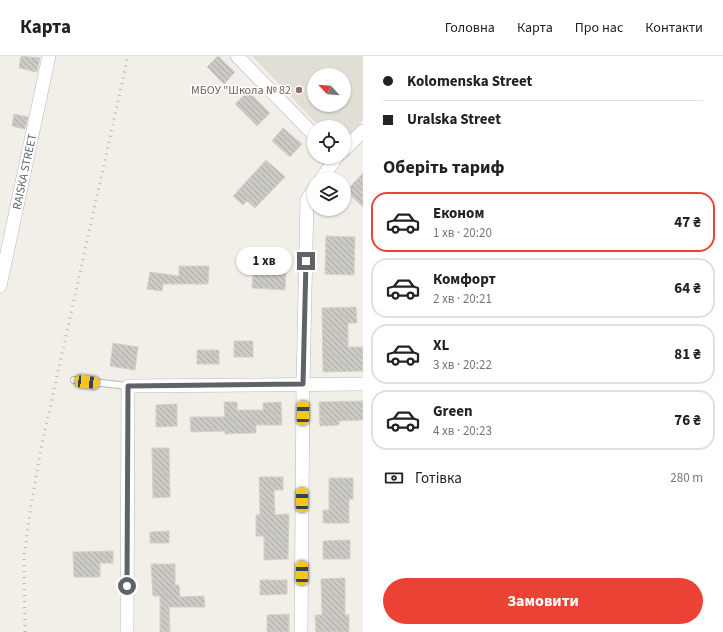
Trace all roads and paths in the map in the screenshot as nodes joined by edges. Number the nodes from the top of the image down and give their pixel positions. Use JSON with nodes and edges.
{"nodes":[{"id":1,"x":49,"y":56,"type":"edge"},
{"id":2,"x":237,"y":56,"type":"edge"},
{"id":3,"x":307,"y":128,"type":"edge"},
{"id":4,"x":363,"y":131,"type":"edge"},
{"id":5,"x":351,"y":143,"type":"edge"},
{"id":6,"x":307,"y":200,"type":"edge"},
{"id":7,"x":0,"y":286,"type":"edge"},
{"id":8,"x":74,"y":380,"type":"dead end"},
{"id":9,"x":303,"y":384,"type":"junction"},
{"id":10,"x":363,"y":384,"type":"edge"},
{"id":11,"x":128,"y":386,"type":"junction"},
{"id":12,"x":127,"y":632,"type":"edge"},
{"id":13,"x":301,"y":632,"type":"edge"}],
"edges":[{"from":1,"to":7,"type":"street","name":"RAISKA STREET"},
{"from":2,"to":3,"type":"street"},
{"from":4,"to":5,"type":"street"},
{"from":6,"to":9,"type":"street"},
{"from":8,"to":11,"type":"lane"},
{"from":9,"to":10,"type":"street"},
{"from":9,"to":11,"type":"street"},
{"from":9,"to":13,"type":"street"},
{"from":11,"to":12,"type":"street"}]}
